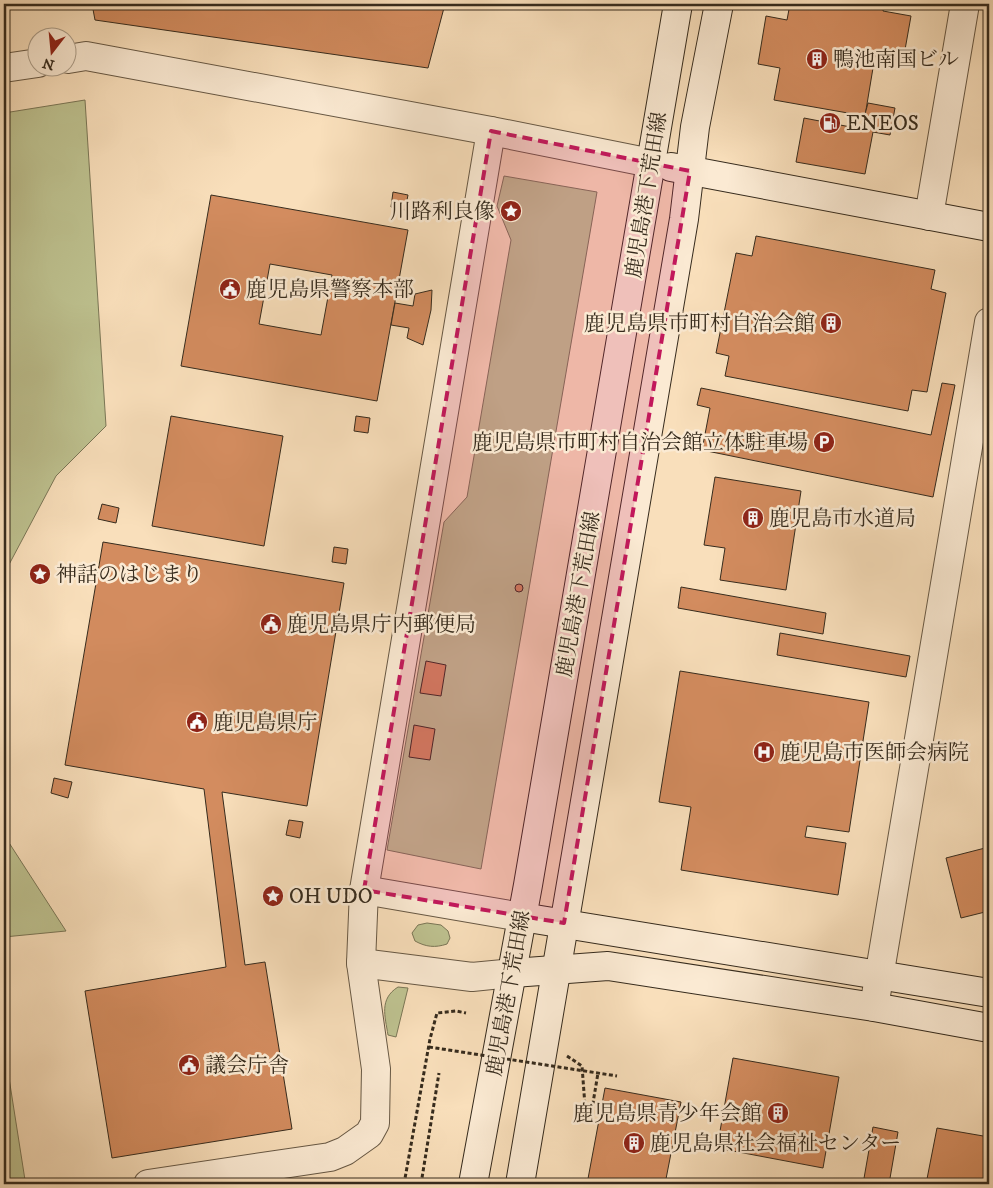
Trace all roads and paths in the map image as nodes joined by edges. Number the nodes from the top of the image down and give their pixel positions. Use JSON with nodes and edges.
{"nodes":[{"id":1,"x":678,"y":4,"type":"edge"},
{"id":2,"x":719,"y":4,"type":"edge"},
{"id":3,"x":965,"y":4,"type":"edge"},
{"id":4,"x":78,"y":57,"type":"edge"},
{"id":5,"x":28,"y":64,"type":"edge"},
{"id":6,"x":4,"y":68,"type":"edge"},
{"id":7,"x":491,"y":131,"type":"junction"},
{"id":8,"x":651,"y":163,"type":"junction"},
{"id":9,"x":690,"y":171,"type":"junction"},
{"id":10,"x":929,"y":216,"type":"junction"},
{"id":11,"x":989,"y":228,"type":"edge"},
{"id":12,"x":989,"y":322,"type":"edge"},
{"id":13,"x":364,"y":890,"type":"junction"},
{"id":14,"x":522,"y":917,"type":"junction"},
{"id":15,"x":564,"y":923,"type":"junction"},
{"id":16,"x":361,"y":963,"type":"junction"},
{"id":17,"x":556,"y":970,"type":"junction"},
{"id":18,"x":513,"y":973,"type":"junction"},
{"id":19,"x":880,"y":974,"type":"junction"},
{"id":20,"x":989,"y":993,"type":"edge"},
{"id":21,"x":874,"y":1007,"type":"junction"},
{"id":22,"x":466,"y":1013,"type":"dead end"},
{"id":23,"x":989,"y":1028,"type":"edge"},
{"id":24,"x":429,"y":1047,"type":"junction"},
{"id":25,"x":566,"y":1055,"type":"dead end"},
{"id":26,"x":439,"y":1073,"type":"dead end"},
{"id":27,"x":598,"y":1073,"type":"junction"},
{"id":28,"x":618,"y":1076,"type":"dead end"},
{"id":29,"x":148,"y":1184,"type":"edge"},
{"id":30,"x":404,"y":1184,"type":"edge"},
{"id":31,"x":421,"y":1184,"type":"edge"},
{"id":32,"x":473,"y":1184,"type":"edge"},
{"id":33,"x":520,"y":1184,"type":"edge"}],
"edges":[{"from":1,"to":8,"type":"street","name":"鹿児島港下荒田線"},
{"from":2,"to":9,"type":"street","name":"鹿児島港下荒田線"},
{"from":3,"to":10,"type":"street"},
{"from":4,"to":7,"type":"street"},
{"from":5,"to":6,"type":"street"},
{"from":7,"to":8,"type":"street"},
{"from":7,"to":13,"type":"street"},
{"from":8,"to":9,"type":"street"},
{"from":8,"to":14,"type":"street","name":"鹿児島港下荒田線"},
{"from":9,"to":10,"type":"street"},
{"from":9,"to":15,"type":"street","name":"鹿児島港下荒田線"},
{"from":10,"to":11,"type":"street"},
{"from":12,"to":19,"type":"street"},
{"from":13,"to":14,"type":"street"},
{"from":13,"to":16,"type":"street"},
{"from":14,"to":15,"type":"street"},
{"from":14,"to":18,"type":"street","name":"鹿児島港下荒田線"},
{"from":15,"to":17,"type":"street","name":"鹿児島港下荒田線"},
{"from":15,"to":19,"type":"street"},
{"from":16,"to":18,"type":"street"},
{"from":16,"to":29,"type":"street"},
{"from":17,"to":18,"type":"street"},
{"from":17,"to":21,"type":"street"},
{"from":17,"to":33,"type":"street","name":"鹿児島港下荒田線"},
{"from":18,"to":32,"type":"street","name":"鹿児島港下荒田線"},
{"from":19,"to":20,"type":"street"},
{"from":19,"to":21,"type":"street"},
{"from":21,"to":23,"type":"street"},
{"from":22,"to":24,"type":"path"},
{"from":24,"to":27,"type":"path","bridge":true},
{"from":24,"to":30,"type":"path"},
{"from":25,"to":27,"type":"path"},
{"from":26,"to":31,"type":"path"},
{"from":27,"to":28,"type":"path","bridge":true}]}
